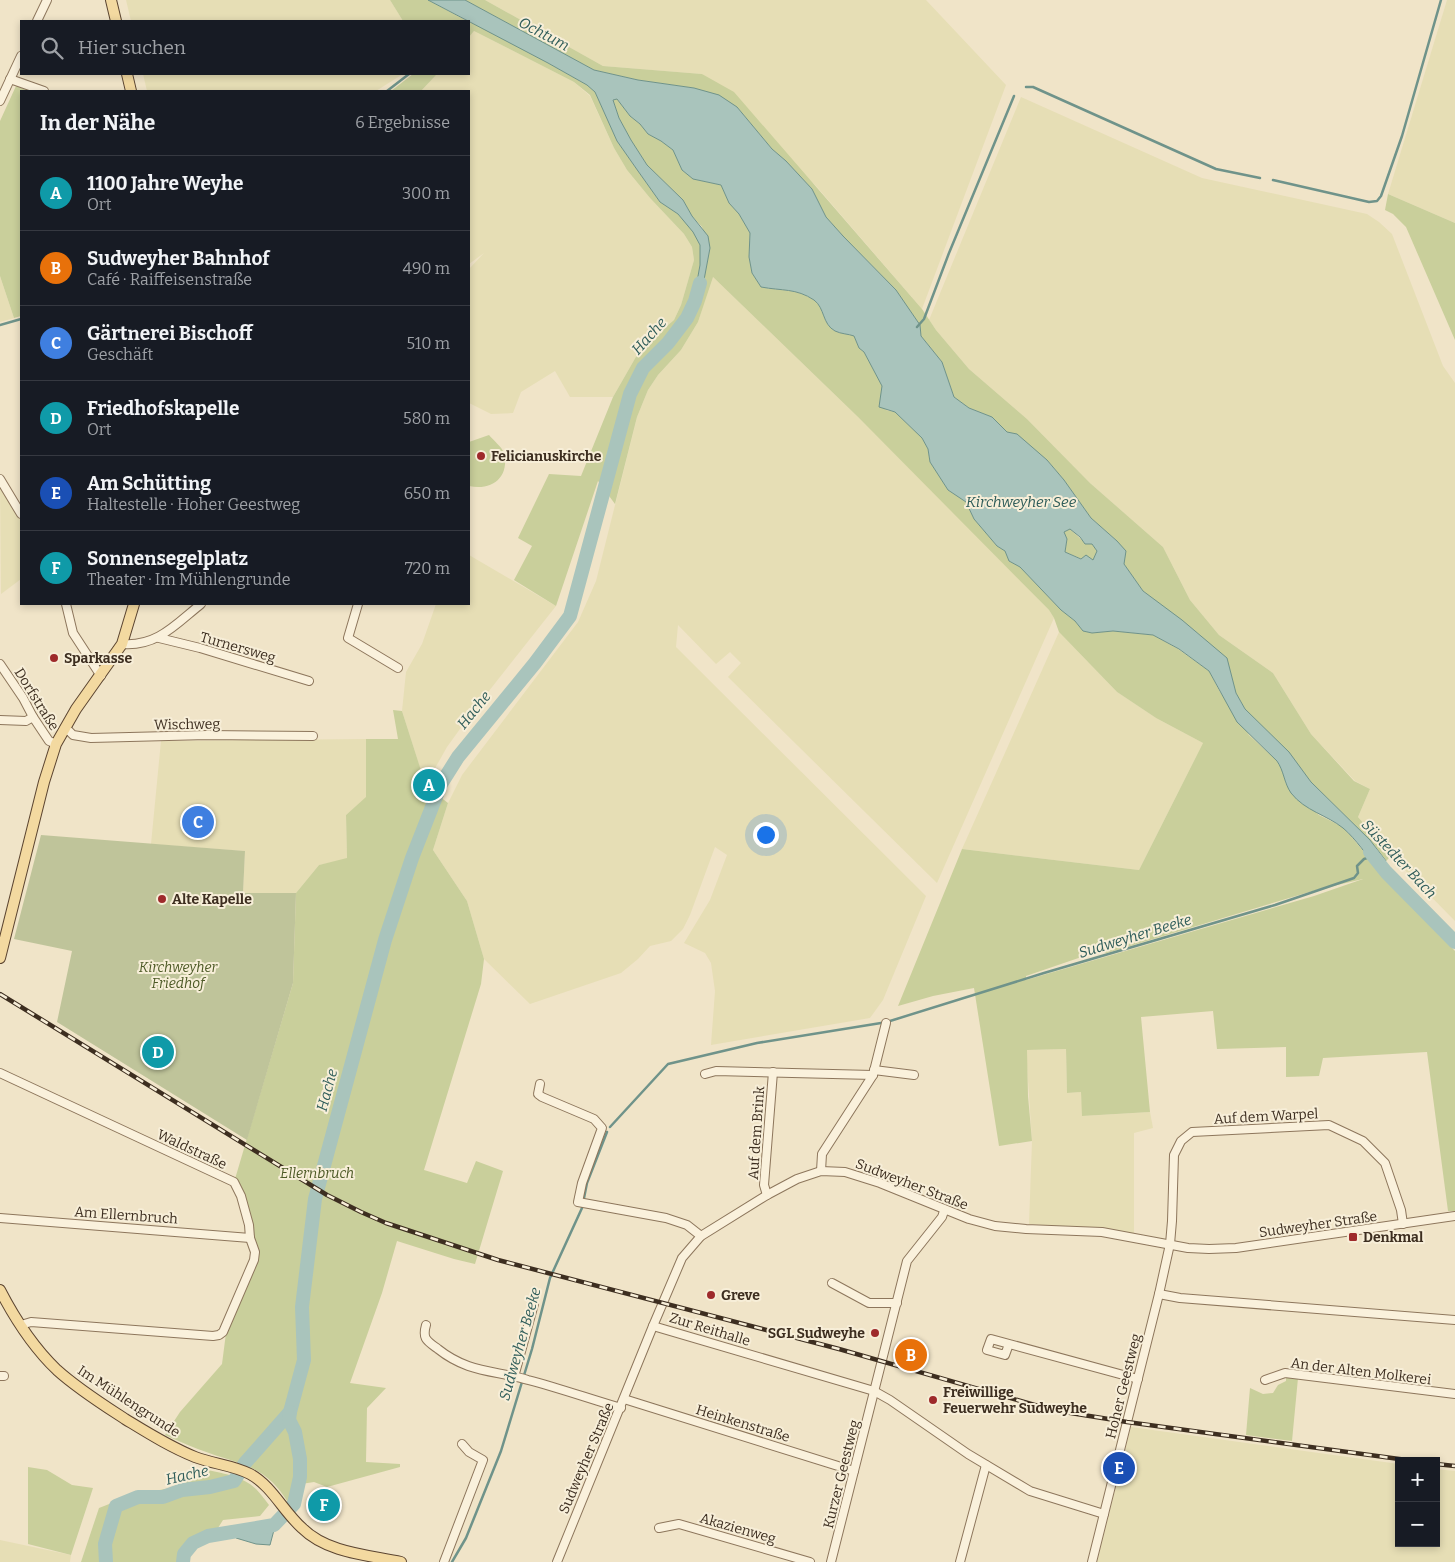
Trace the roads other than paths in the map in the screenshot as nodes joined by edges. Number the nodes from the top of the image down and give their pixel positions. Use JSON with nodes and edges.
{"nodes":[{"id":1,"x":47,"y":0,"type":"edge"},
{"id":2,"x":111,"y":0,"type":"edge"},
{"id":3,"x":37,"y":20,"type":"edge"},
{"id":4,"x":116,"y":20,"type":"edge"},
{"id":5,"x":20,"y":58,"type":"edge"},
{"id":6,"x":128,"y":75,"type":"edge"},
{"id":7,"x":10,"y":79,"type":"junction"},
{"id":8,"x":41,"y":90,"type":"edge"},
{"id":9,"x":131,"y":90,"type":"edge"},
{"id":10,"x":0,"y":100,"type":"edge"},
{"id":11,"x":1,"y":480,"type":"edge"},
{"id":12,"x":20,"y":512,"type":"edge"},
{"id":13,"x":66,"y":605,"type":"edge"},
{"id":14,"x":134,"y":605,"type":"edge"},
{"id":15,"x":200,"y":605,"type":"edge"},
{"id":16,"x":358,"y":605,"type":"edge"},
{"id":17,"x":159,"y":638,"type":"junction"},
{"id":18,"x":122,"y":644,"type":"junction"},
{"id":19,"x":0,"y":664,"type":"edge"},
{"id":20,"x":398,"y":668,"type":"dead end"},
{"id":21,"x":101,"y":676,"type":"junction"},
{"id":22,"x":309,"y":682,"type":"dead end"},
{"id":23,"x":33,"y":717,"type":"junction"},
{"id":24,"x":0,"y":720,"type":"edge"},
{"id":25,"x":65,"y":727,"type":"junction"},
{"id":26,"x":313,"y":736,"type":"dead end"},
{"id":27,"x":56,"y":744,"type":"junction"},
{"id":28,"x":0,"y":958,"type":"edge"},
{"id":29,"x":886,"y":1023,"type":"dead end"},
{"id":30,"x":0,"y":1072,"type":"edge"},
{"id":31,"x":773,"y":1072,"type":"junction"},
{"id":32,"x":873,"y":1073,"type":"junction"},
{"id":33,"x":704,"y":1074,"type":"dead end"},
{"id":34,"x":914,"y":1075,"type":"dead end"},
{"id":35,"x":540,"y":1084,"type":"dead end"},
{"id":36,"x":821,"y":1171,"type":"junction"},
{"id":37,"x":767,"y":1195,"type":"junction"},
{"id":38,"x":944,"y":1210,"type":"junction"},
{"id":39,"x":1455,"y":1216,"type":"edge"},
{"id":40,"x":0,"y":1218,"type":"edge"},
{"id":41,"x":1403,"y":1224,"type":"junction"},
{"id":42,"x":701,"y":1236,"type":"junction"},
{"id":43,"x":250,"y":1238,"type":"junction"},
{"id":44,"x":1170,"y":1244,"type":"junction"},
{"id":45,"x":832,"y":1283,"type":"dead end"},
{"id":46,"x":0,"y":1290,"type":"edge"},
{"id":47,"x":1159,"y":1294,"type":"junction"},
{"id":48,"x":896,"y":1303,"type":"junction"},
{"id":49,"x":534,"y":1304,"type":"dead end"},
{"id":50,"x":1455,"y":1320,"type":"edge"},
{"id":51,"x":426,"y":1324,"type":"dead end"},
{"id":52,"x":20,"y":1325,"type":"junction"},
{"id":53,"x":653,"y":1326,"type":"junction"},
{"id":54,"x":1009,"y":1344,"type":"dead end"},
{"id":55,"x":514,"y":1376,"type":"junction"},
{"id":56,"x":1138,"y":1379,"type":"junction"},
{"id":57,"x":1265,"y":1380,"type":"dead end"},
{"id":58,"x":874,"y":1391,"type":"junction"},
{"id":59,"x":1455,"y":1394,"type":"edge"},
{"id":60,"x":624,"y":1399,"type":"junction"},
{"id":61,"x":621,"y":1408,"type":"junction"},
{"id":62,"x":462,"y":1444,"type":"dead end"},
{"id":63,"x":986,"y":1465,"type":"junction"},
{"id":64,"x":854,"y":1471,"type":"junction"},
{"id":65,"x":1104,"y":1514,"type":"junction"},
{"id":66,"x":660,"y":1528,"type":"dead end"},
{"id":67,"x":401,"y":1562,"type":"edge"},
{"id":68,"x":444,"y":1562,"type":"edge"},
{"id":69,"x":557,"y":1562,"type":"edge"},
{"id":70,"x":810,"y":1562,"type":"edge"},
{"id":71,"x":831,"y":1562,"type":"edge"},
{"id":72,"x":960,"y":1562,"type":"edge"},
{"id":73,"x":1092,"y":1562,"type":"edge"}],
"edges":[{"from":1,"to":3,"type":"street"},
{"from":2,"to":4,"type":"main road"},
{"from":5,"to":7,"type":"street"},
{"from":6,"to":9,"type":"main road"},
{"from":7,"to":8,"type":"street"},
{"from":7,"to":10,"type":"street"},
{"from":11,"to":12,"type":"street"},
{"from":13,"to":21,"type":"street"},
{"from":14,"to":18,"type":"main road"},
{"from":15,"to":17,"type":"street"},
{"from":16,"to":20,"type":"street"},
{"from":17,"to":18,"type":"street"},
{"from":17,"to":22,"type":"street","name":"Turnersweg"},
{"from":18,"to":21,"type":"main road"},
{"from":19,"to":23,"type":"street","name":"Dorfstraße"},
{"from":21,"to":25,"type":"main road"},
{"from":23,"to":24,"type":"street"},
{"from":23,"to":27,"type":"street","name":"Dorfstraße"},
{"from":25,"to":26,"type":"street","name":"Wischweg"},
{"from":25,"to":27,"type":"main road"},
{"from":27,"to":28,"type":"main road"},
{"from":29,"to":32,"type":"street"},
{"from":30,"to":43,"type":"street","name":"Waldstraße"},
{"from":31,"to":32,"type":"street","name":"Auf dem Brink"},
{"from":31,"to":33,"type":"street","name":"Auf dem Brink"},
{"from":31,"to":37,"type":"street","name":"Auf dem Brink"},
{"from":32,"to":34,"type":"street","name":"Auf dem Brink"},
{"from":32,"to":36,"type":"street"},
{"from":35,"to":42,"type":"street"},
{"from":36,"to":37,"type":"street","name":"Sudweyher Straße"},
{"from":36,"to":38,"type":"street","name":"Sudweyher Straße"},
{"from":37,"to":42,"type":"street","name":"Sudweyher Straße"},
{"from":38,"to":44,"type":"street","name":"Sudweyher Straße"},
{"from":38,"to":48,"type":"street","name":"Kurzer Geestweg"},
{"from":39,"to":41,"type":"street","name":"Sudweyher Straße"},
{"from":40,"to":43,"type":"street","name":"Am Ellernbruch"},
{"from":41,"to":44,"type":"street","name":"Sudweyher Straße"},
{"from":41,"to":44,"type":"street","name":"Auf dem Warpel"},
{"from":42,"to":53,"type":"street","name":"Sudweyher Straße"},
{"from":43,"to":52,"type":"street","name":"Waldstraße"},
{"from":44,"to":47,"type":"street","name":"Hoher Geestweg"},
{"from":45,"to":48,"type":"street"},
{"from":46,"to":52,"type":"main road","name":"Im Mühlengrunde"},
{"from":47,"to":50,"type":"street"},
{"from":47,"to":56,"type":"street","name":"Hoher Geestweg"},
{"from":48,"to":58,"type":"street","name":"Kurzer Geestweg"},
{"from":49,"to":55,"type":"street"},
{"from":51,"to":55,"type":"street"},
{"from":52,"to":67,"type":"main road","name":"Im Mühlengrunde"},
{"from":53,"to":58,"type":"street","name":"Zur Reithalle"},
{"from":53,"to":60,"type":"street","name":"Sudweyher Straße"},
{"from":54,"to":56,"type":"street"},
{"from":55,"to":61,"type":"street"},
{"from":56,"to":65,"type":"street","name":"Hoher Geestweg"},
{"from":57,"to":59,"type":"street","name":"An der Alten Molkerei"},
{"from":58,"to":63,"type":"street","name":"Zur Reithalle"},
{"from":58,"to":64,"type":"street","name":"Kurzer Geestweg"},
{"from":60,"to":61,"type":"street","name":"Sudweyher Straße"},
{"from":60,"to":64,"type":"street","name":"Heinkenstraße"},
{"from":61,"to":69,"type":"street","name":"Sudweyher Straße"},
{"from":62,"to":68,"type":"street"},
{"from":63,"to":65,"type":"street","name":"Zur Reithalle"},
{"from":63,"to":72,"type":"street"},
{"from":64,"to":71,"type":"street","name":"Kurzer Geestweg"},
{"from":65,"to":73,"type":"street","name":"Hoher Geestweg"},
{"from":66,"to":70,"type":"street","name":"Akazienweg"}]}
